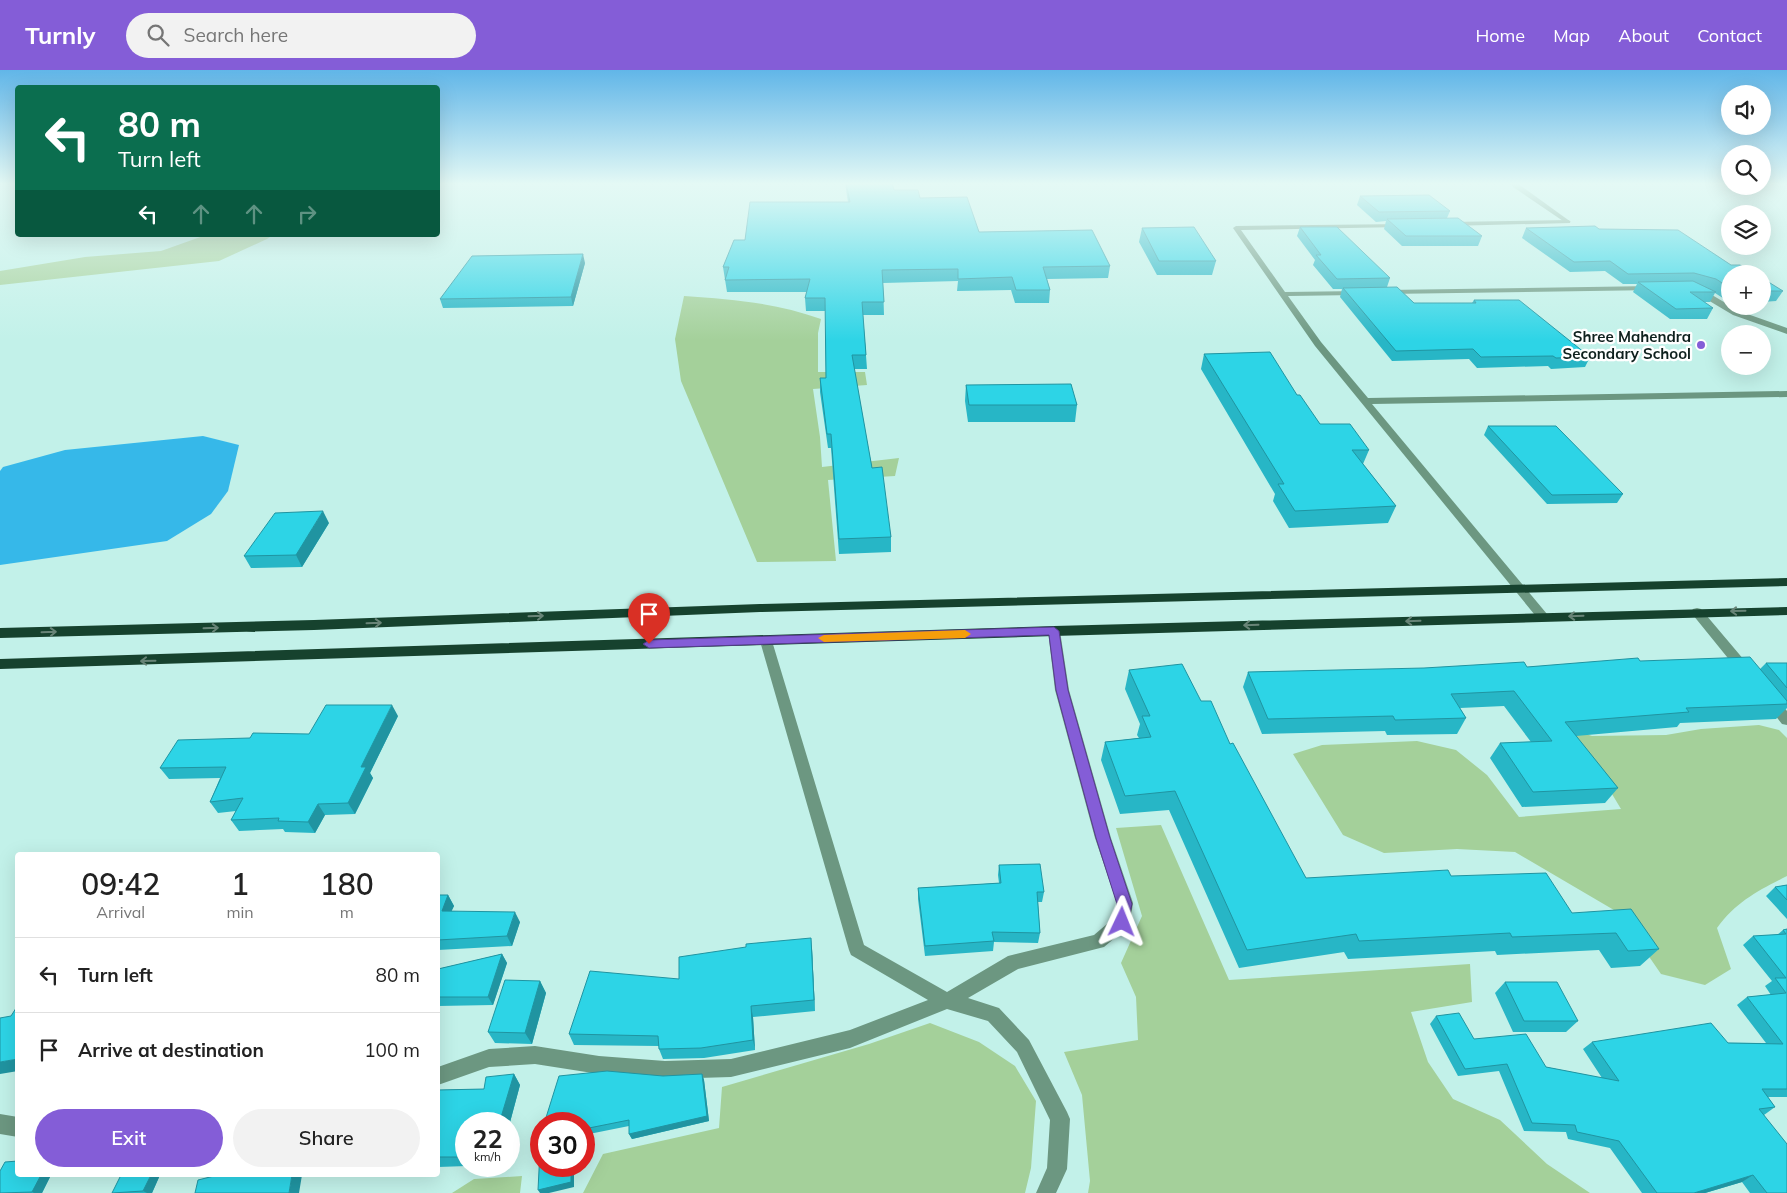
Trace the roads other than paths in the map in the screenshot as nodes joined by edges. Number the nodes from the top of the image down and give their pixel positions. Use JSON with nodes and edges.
{"nodes":[{"id":1,"x":1241,"y":235,"type":"edge"},
{"id":2,"x":1658,"y":287,"type":"edge"},
{"id":3,"x":1688,"y":287,"type":"edge"},
{"id":4,"x":1381,"y":292,"type":"edge"},
{"id":5,"x":1362,"y":293,"type":"edge"},
{"id":6,"x":1282,"y":294,"type":"junction"},
{"id":7,"x":1787,"y":331,"type":"edge"},
{"id":8,"x":1787,"y":394,"type":"edge"},
{"id":9,"x":1363,"y":401,"type":"junction"},
{"id":10,"x":1787,"y":582,"type":"edge"},
{"id":11,"x":1519,"y":588,"type":"junction"},
{"id":12,"x":1787,"y":611,"type":"edge"},
{"id":13,"x":1697,"y":612,"type":"junction"},
{"id":14,"x":1543,"y":617,"type":"junction"},
{"id":15,"x":1054,"y":631,"type":"junction"},
{"id":16,"x":0,"y":633,"type":"edge"},
{"id":17,"x":766,"y":640,"type":"junction"},
{"id":18,"x":0,"y":664,"type":"edge"},
{"id":19,"x":1751,"y":677,"type":"edge"},
{"id":20,"x":1763,"y":691,"type":"edge"},
{"id":21,"x":1787,"y":720,"type":"edge"},
{"id":22,"x":947,"y":1001,"type":"junction"},
{"id":23,"x":440,"y":1075,"type":"edge"},
{"id":24,"x":0,"y":1124,"type":"edge"},
{"id":25,"x":15,"y":1126,"type":"edge"},
{"id":26,"x":1046,"y":1193,"type":"edge"}],
"edges":[{"from":1,"to":6,"type":"street"},
{"from":2,"to":4,"type":"street"},
{"from":3,"to":7,"type":"street"},
{"from":5,"to":6,"type":"street"},
{"from":6,"to":9,"type":"street"},
{"from":8,"to":9,"type":"street"},
{"from":9,"to":11,"type":"street"},
{"from":10,"to":11,"type":"highway"},
{"from":11,"to":14,"type":"street"},
{"from":16,"to":11,"type":"highway","one_way":true},
{"from":12,"to":13,"type":"highway","one_way":true},
{"from":13,"to":14,"type":"highway","one_way":true},
{"from":13,"to":19,"type":"street"},
{"from":14,"to":15,"type":"highway","one_way":true},
{"from":15,"to":17,"type":"highway"},
{"from":15,"to":22,"type":"street"},
{"from":17,"to":18,"type":"highway","one_way":true},
{"from":17,"to":22,"type":"street"},
{"from":20,"to":21,"type":"street"},
{"from":22,"to":23,"type":"street"},
{"from":22,"to":26,"type":"street"},
{"from":24,"to":25,"type":"street"}]}
